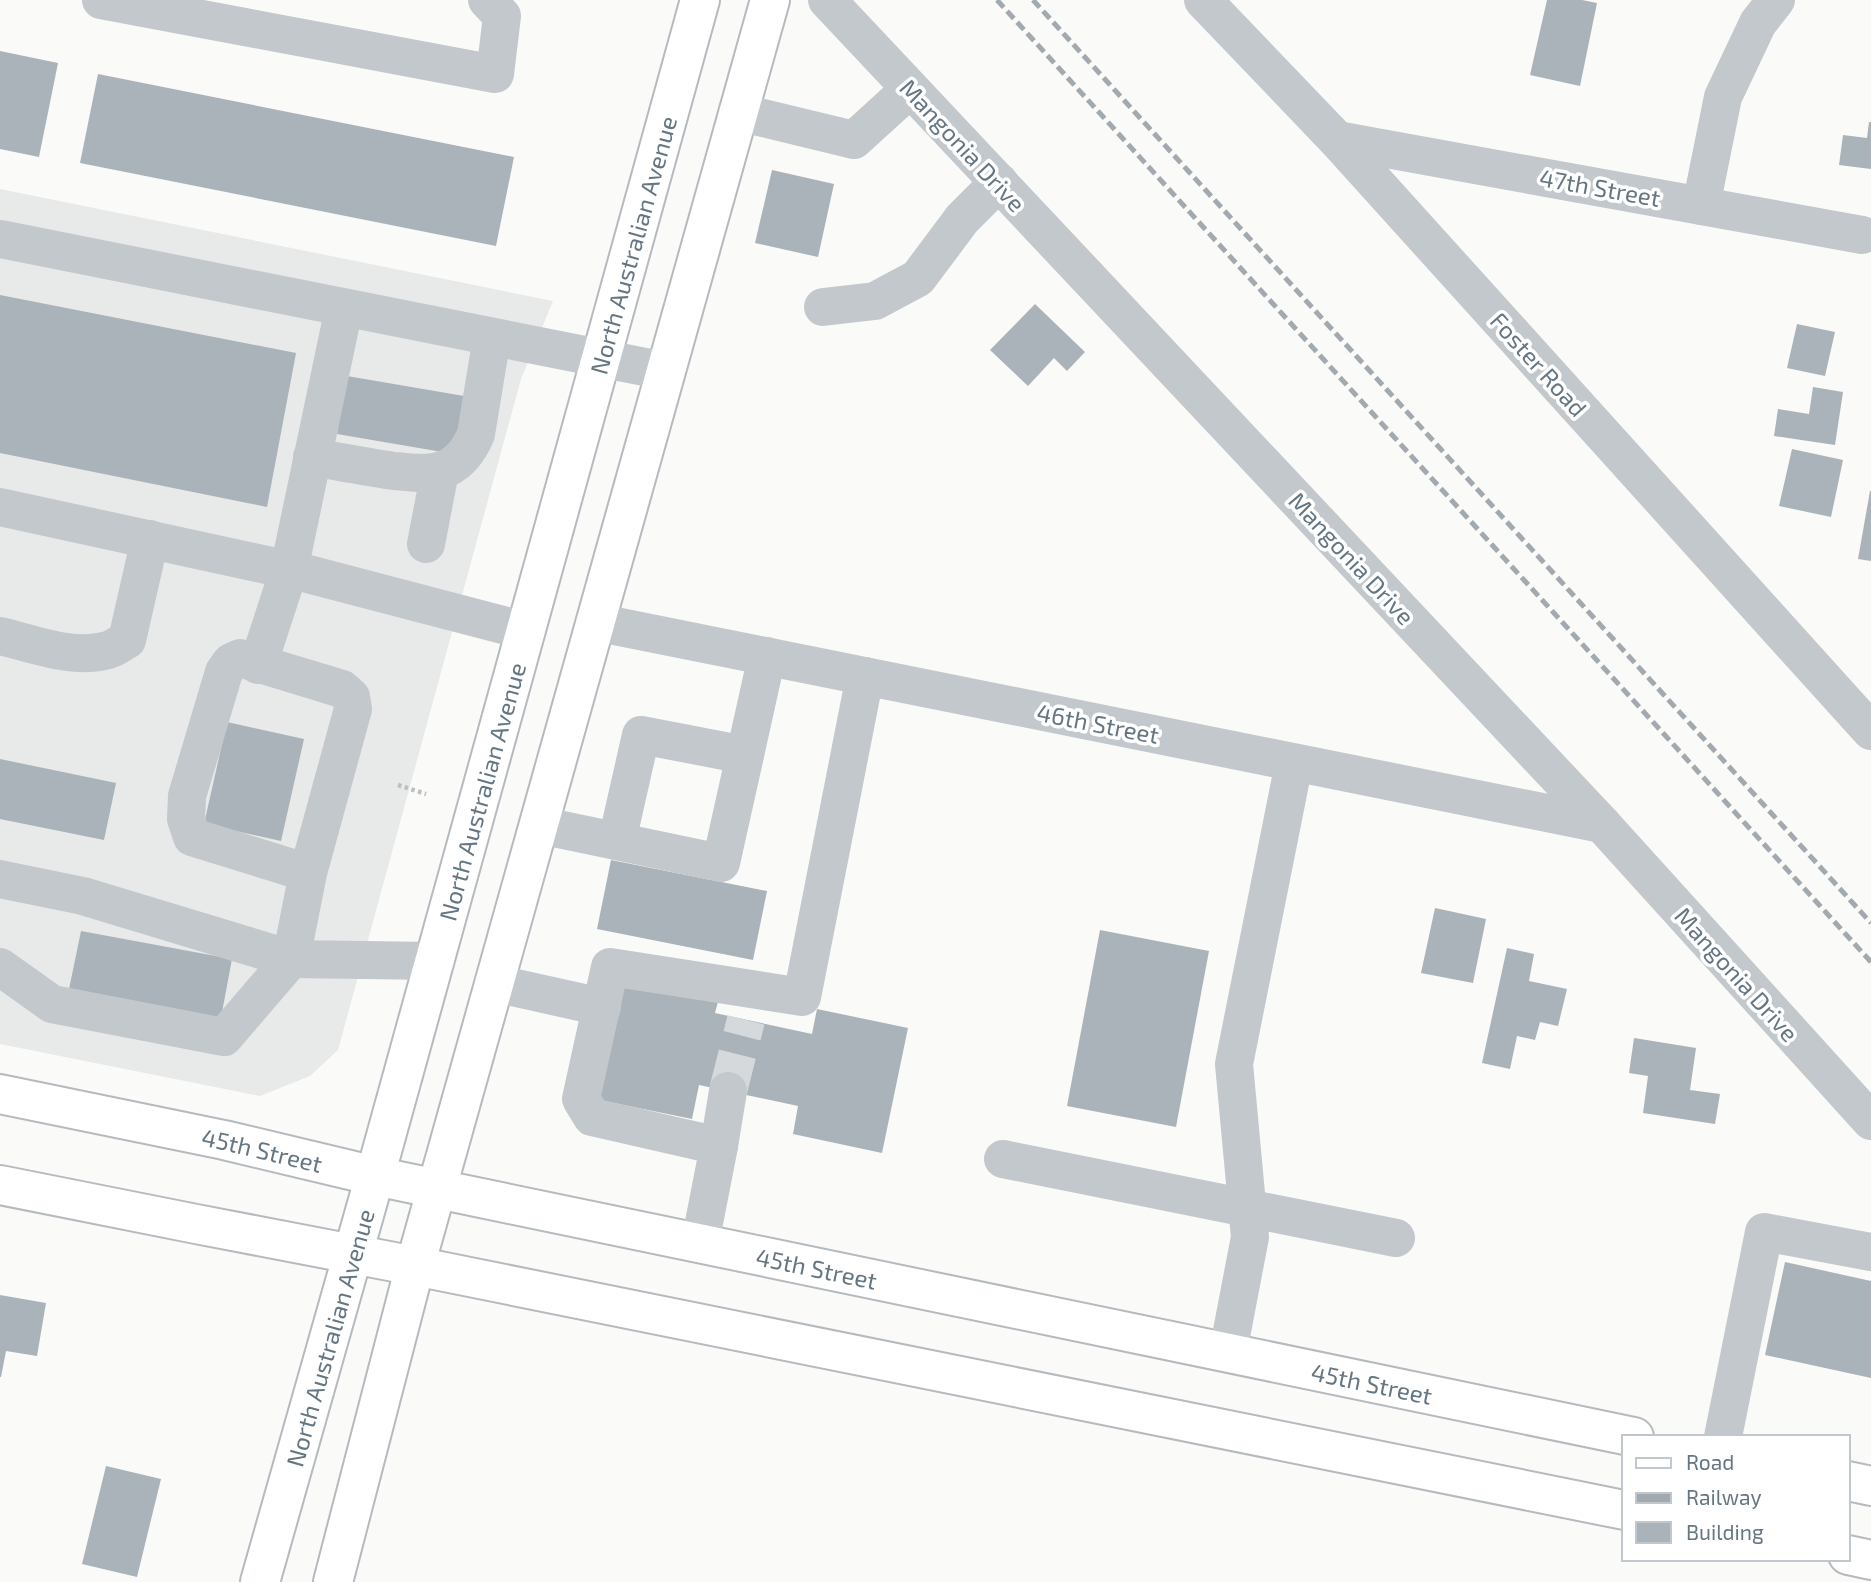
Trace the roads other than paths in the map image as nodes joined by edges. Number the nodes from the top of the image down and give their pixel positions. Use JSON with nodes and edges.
{"nodes":[{"id":1,"x":101,"y":0,"type":"edge"},
{"id":2,"x":487,"y":0,"type":"edge"},
{"id":3,"x":701,"y":0,"type":"edge"},
{"id":4,"x":770,"y":0,"type":"edge"},
{"id":5,"x":827,"y":0,"type":"edge"},
{"id":6,"x":1203,"y":0,"type":"edge"},
{"id":7,"x":1776,"y":0,"type":"edge"},
{"id":8,"x":910,"y":89,"type":"junction"},
{"id":9,"x":738,"y":112,"type":"junction"},
{"id":10,"x":1337,"y":140,"type":"junction"},
{"id":11,"x":999,"y":182,"type":"junction"},
{"id":12,"x":1701,"y":206,"type":"junction"},
{"id":13,"x":1863,"y":235,"type":"dead end"},
{"id":14,"x":0,"y":240,"type":"edge"},
{"id":15,"x":823,"y":307,"type":"dead end"},
{"id":16,"x":344,"y":308,"type":"junction"},
{"id":17,"x":492,"y":337,"type":"junction"},
{"id":18,"x":601,"y":358,"type":"junction"},
{"id":19,"x":665,"y":371,"type":"junction"},
{"id":20,"x":312,"y":457,"type":"junction"},
{"id":21,"x":440,"y":471,"type":"junction"},
{"id":22,"x":0,"y":507,"type":"edge"},
{"id":23,"x":150,"y":539,"type":"junction"},
{"id":24,"x":426,"y":544,"type":"dead end"},
{"id":25,"x":289,"y":570,"type":"junction"},
{"id":26,"x":595,"y":622,"type":"junction"},
{"id":27,"x":526,"y":631,"type":"junction"},
{"id":28,"x":0,"y":636,"type":"edge"},
{"id":29,"x":767,"y":656,"type":"junction"},
{"id":30,"x":258,"y":665,"type":"junction"},
{"id":31,"x":865,"y":676,"type":"junction"},
{"id":32,"x":1871,"y":732,"type":"edge"},
{"id":33,"x":745,"y":755,"type":"junction"},
{"id":34,"x":1294,"y":763,"type":"junction"},
{"id":35,"x":1602,"y":824,"type":"junction"},
{"id":36,"x":538,"y":825,"type":"junction"},
{"id":37,"x":617,"y":841,"type":"junction"},
{"id":38,"x":308,"y":873,"type":"junction"},
{"id":39,"x":0,"y":879,"type":"edge"},
{"id":40,"x":291,"y":959,"type":"junction"},
{"id":41,"x":435,"y":961,"type":"junction"},
{"id":42,"x":0,"y":967,"type":"edge"},
{"id":43,"x":494,"y":983,"type":"junction"},
{"id":44,"x":601,"y":1007,"type":"junction"},
{"id":45,"x":728,"y":1091,"type":"tunnel mouth"},
{"id":46,"x":0,"y":1094,"type":"edge"},
{"id":47,"x":1871,"y":1121,"type":"edge"},
{"id":48,"x":719,"y":1146,"type":"junction"},
{"id":49,"x":1003,"y":1159,"type":"dead end"},
{"id":50,"x":375,"y":1176,"type":"junction"},
{"id":51,"x":0,"y":1185,"type":"edge"},
{"id":52,"x":437,"y":1189,"type":"junction"},
{"id":53,"x":1247,"y":1208,"type":"junction"},
{"id":54,"x":1396,"y":1238,"type":"dead end"},
{"id":55,"x":700,"y":1243,"type":"junction"},
{"id":56,"x":1871,"y":1252,"type":"edge"},
{"id":57,"x":353,"y":1254,"type":"junction"},
{"id":58,"x":415,"y":1266,"type":"junction"},
{"id":59,"x":1228,"y":1353,"type":"junction"},
{"id":60,"x":1624,"y":1435,"type":"edge"},
{"id":61,"x":1723,"y":1435,"type":"edge"},
{"id":62,"x":1850,"y":1481,"type":"edge"},
{"id":63,"x":1871,"y":1486,"type":"edge"},
{"id":64,"x":1622,"y":1510,"type":"edge"},
{"id":65,"x":1850,"y":1555,"type":"edge"},
{"id":66,"x":1871,"y":1560,"type":"edge"},
{"id":67,"x":260,"y":1582,"type":"edge"},
{"id":68,"x":333,"y":1582,"type":"edge"}],
"edges":[{"from":1,"to":2,"type":"street"},
{"from":3,"to":18,"type":"main road","name":"North Australian Avenue"},
{"from":4,"to":9,"type":"main road"},
{"from":5,"to":8,"type":"street","name":"Mangonia Drive"},
{"from":6,"to":10,"type":"street","name":"Foster Road"},
{"from":7,"to":12,"type":"street"},
{"from":8,"to":9,"type":"street"},
{"from":8,"to":11,"type":"street","name":"Mangonia Drive"},
{"from":9,"to":19,"type":"main road"},
{"from":10,"to":12,"type":"street","name":"47th Street"},
{"from":10,"to":32,"type":"street","name":"Foster Road"},
{"from":11,"to":15,"type":"street"},
{"from":11,"to":35,"type":"street","name":"Mangonia Drive"},
{"from":12,"to":13,"type":"street","name":"47th Street"},
{"from":14,"to":16,"type":"street"},
{"from":16,"to":17,"type":"street"},
{"from":16,"to":20,"type":"street"},
{"from":17,"to":18,"type":"street"},
{"from":17,"to":21,"type":"street"},
{"from":18,"to":19,"type":"street"},
{"from":18,"to":27,"type":"main road","name":"North Australian Avenue"},
{"from":19,"to":26,"type":"main road"},
{"from":20,"to":21,"type":"street"},
{"from":20,"to":25,"type":"street"},
{"from":21,"to":24,"type":"street"},
{"from":22,"to":23,"type":"street"},
{"from":23,"to":25,"type":"street"},
{"from":23,"to":28,"type":"street"},
{"from":25,"to":27,"type":"street"},
{"from":25,"to":30,"type":"street"},
{"from":26,"to":29,"type":"street","name":"46th Street"},
{"from":26,"to":36,"type":"main road"},
{"from":27,"to":41,"type":"main road","name":"North Australian Avenue"},
{"from":29,"to":31,"type":"street","name":"46th Street"},
{"from":29,"to":33,"type":"street"},
{"from":30,"to":38,"type":"street"},
{"from":30,"to":38,"type":"street"},
{"from":31,"to":34,"type":"street","name":"46th Street"},
{"from":31,"to":44,"type":"street"},
{"from":33,"to":37,"type":"street"},
{"from":33,"to":37,"type":"street"},
{"from":34,"to":35,"type":"street","name":"46th Street"},
{"from":34,"to":53,"type":"street"},
{"from":35,"to":47,"type":"street","name":"Mangonia Drive"},
{"from":36,"to":37,"type":"street"},
{"from":36,"to":43,"type":"main road"},
{"from":38,"to":40,"type":"street"},
{"from":39,"to":40,"type":"street"},
{"from":40,"to":41,"type":"street"},
{"from":40,"to":42,"type":"street"},
{"from":41,"to":50,"type":"main road","name":"North Australian Avenue"},
{"from":43,"to":44,"type":"street"},
{"from":43,"to":52,"type":"main road"},
{"from":44,"to":48,"type":"street"},
{"from":45,"to":48,"type":"street"},
{"from":46,"to":50,"type":"main road","name":"45th Street"},
{"from":48,"to":55,"type":"street"},
{"from":49,"to":53,"type":"street"},
{"from":50,"to":52,"type":"main road","name":"45th Street"},
{"from":50,"to":57,"type":"main road","name":"North Australian Avenue"},
{"from":51,"to":57,"type":"main road"},
{"from":52,"to":55,"type":"main road","name":"45th Street"},
{"from":52,"to":58,"type":"main road"},
{"from":53,"to":54,"type":"street"},
{"from":53,"to":59,"type":"street"},
{"from":55,"to":59,"type":"main road","name":"45th Street"},
{"from":56,"to":61,"type":"street"},
{"from":57,"to":58,"type":"main road"},
{"from":57,"to":67,"type":"main road","name":"North Australian Avenue"},
{"from":58,"to":64,"type":"main road"},
{"from":58,"to":68,"type":"main road"},
{"from":59,"to":60,"type":"main road","name":"45th Street"},
{"from":62,"to":63,"type":"main road"},
{"from":65,"to":66,"type":"main road"}]}
